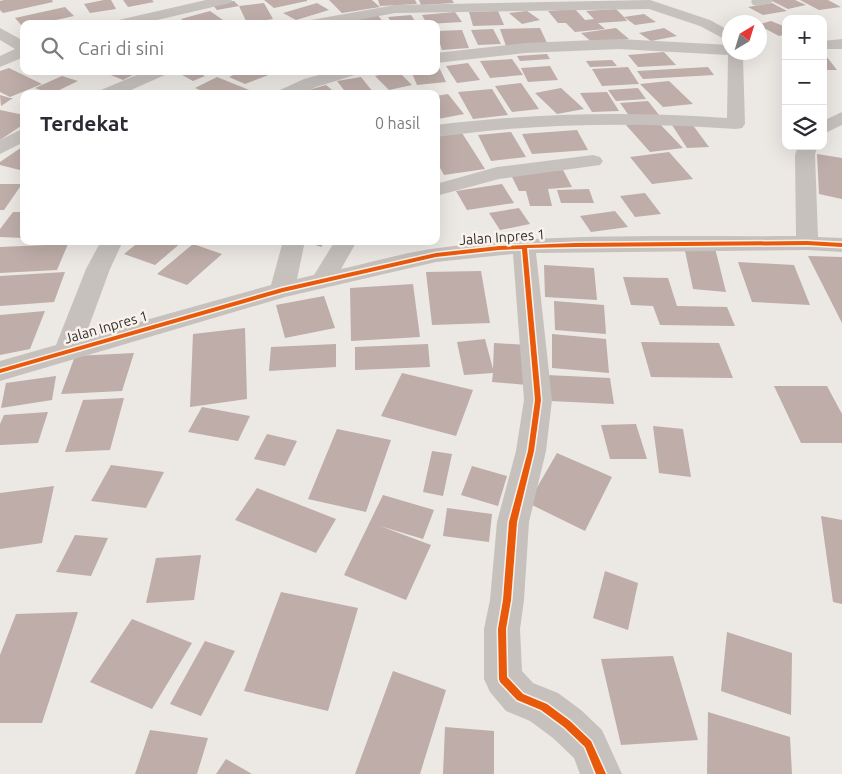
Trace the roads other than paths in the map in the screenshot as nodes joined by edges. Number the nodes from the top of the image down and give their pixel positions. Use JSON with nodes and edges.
{"nodes":[{"id":1,"x":225,"y":0,"type":"edge"},
{"id":2,"x":644,"y":2,"type":"edge"},
{"id":3,"x":463,"y":4,"type":"edge"},
{"id":4,"x":137,"y":20,"type":"edge"},
{"id":5,"x":333,"y":20,"type":"edge"},
{"id":6,"x":0,"y":33,"type":"edge"},
{"id":7,"x":722,"y":33,"type":"edge"},
{"id":8,"x":842,"y":44,"type":"edge"},
{"id":9,"x":827,"y":45,"type":"edge"},
{"id":10,"x":20,"y":46,"type":"edge"},
{"id":11,"x":722,"y":50,"type":"edge"},
{"id":12,"x":20,"y":51,"type":"edge"},
{"id":13,"x":440,"y":58,"type":"edge"},
{"id":14,"x":735,"y":60,"type":"edge"},
{"id":15,"x":0,"y":62,"type":"edge"},
{"id":16,"x":152,"y":75,"type":"edge"},
{"id":17,"x":338,"y":75,"type":"edge"},
{"id":18,"x":116,"y":90,"type":"edge"},
{"id":19,"x":295,"y":90,"type":"edge"},
{"id":20,"x":842,"y":117,"type":"edge"},
{"id":21,"x":827,"y":126,"type":"edge"},
{"id":22,"x":440,"y":130,"type":"edge"},
{"id":23,"x":20,"y":136,"type":"edge"},
{"id":24,"x":0,"y":148,"type":"edge"},
{"id":25,"x":807,"y":150,"type":"edge"},
{"id":26,"x":593,"y":160,"type":"dead end"},
{"id":27,"x":440,"y":189,"type":"edge"},
{"id":28,"x":807,"y":243,"type":"junction"},
{"id":29,"x":110,"y":245,"type":"edge"},
{"id":30,"x":293,"y":245,"type":"edge"},
{"id":31,"x":344,"y":245,"type":"edge"},
{"id":32,"x":842,"y":245,"type":"edge"},
{"id":33,"x":524,"y":247,"type":"junction"},
{"id":34,"x":323,"y":280,"type":"junction"},
{"id":35,"x":282,"y":290,"type":"junction"},
{"id":36,"x":67,"y":351,"type":"junction"},
{"id":37,"x":0,"y":371,"type":"edge"},
{"id":38,"x":601,"y":774,"type":"edge"}],
"edges":[{"from":1,"to":4,"type":"street"},
{"from":2,"to":3,"type":"street"},
{"from":2,"to":7,"type":"street"},
{"from":3,"to":5,"type":"street"},
{"from":6,"to":10,"type":"street"},
{"from":8,"to":9,"type":"street"},
{"from":11,"to":13,"type":"street"},
{"from":12,"to":15,"type":"street"},
{"from":14,"to":22,"type":"street"},
{"from":16,"to":18,"type":"street"},
{"from":17,"to":19,"type":"street"},
{"from":20,"to":21,"type":"street"},
{"from":23,"to":24,"type":"street"},
{"from":25,"to":28,"type":"street"},
{"from":26,"to":27,"type":"street"},
{"from":28,"to":32,"type":"street","name":"Jalan Inpres 1"},
{"from":28,"to":33,"type":"street","name":"Jalan Inpres 1"},
{"from":29,"to":36,"type":"street"},
{"from":30,"to":35,"type":"street"},
{"from":31,"to":34,"type":"street"},
{"from":33,"to":34,"type":"street","name":"Jalan Inpres 1"},
{"from":33,"to":38,"type":"street"},
{"from":34,"to":35,"type":"street","name":"Jalan Inpres 1"},
{"from":35,"to":36,"type":"street","name":"Jalan Inpres 1"},
{"from":36,"to":37,"type":"street","name":"Jalan Inpres 1"}]}
